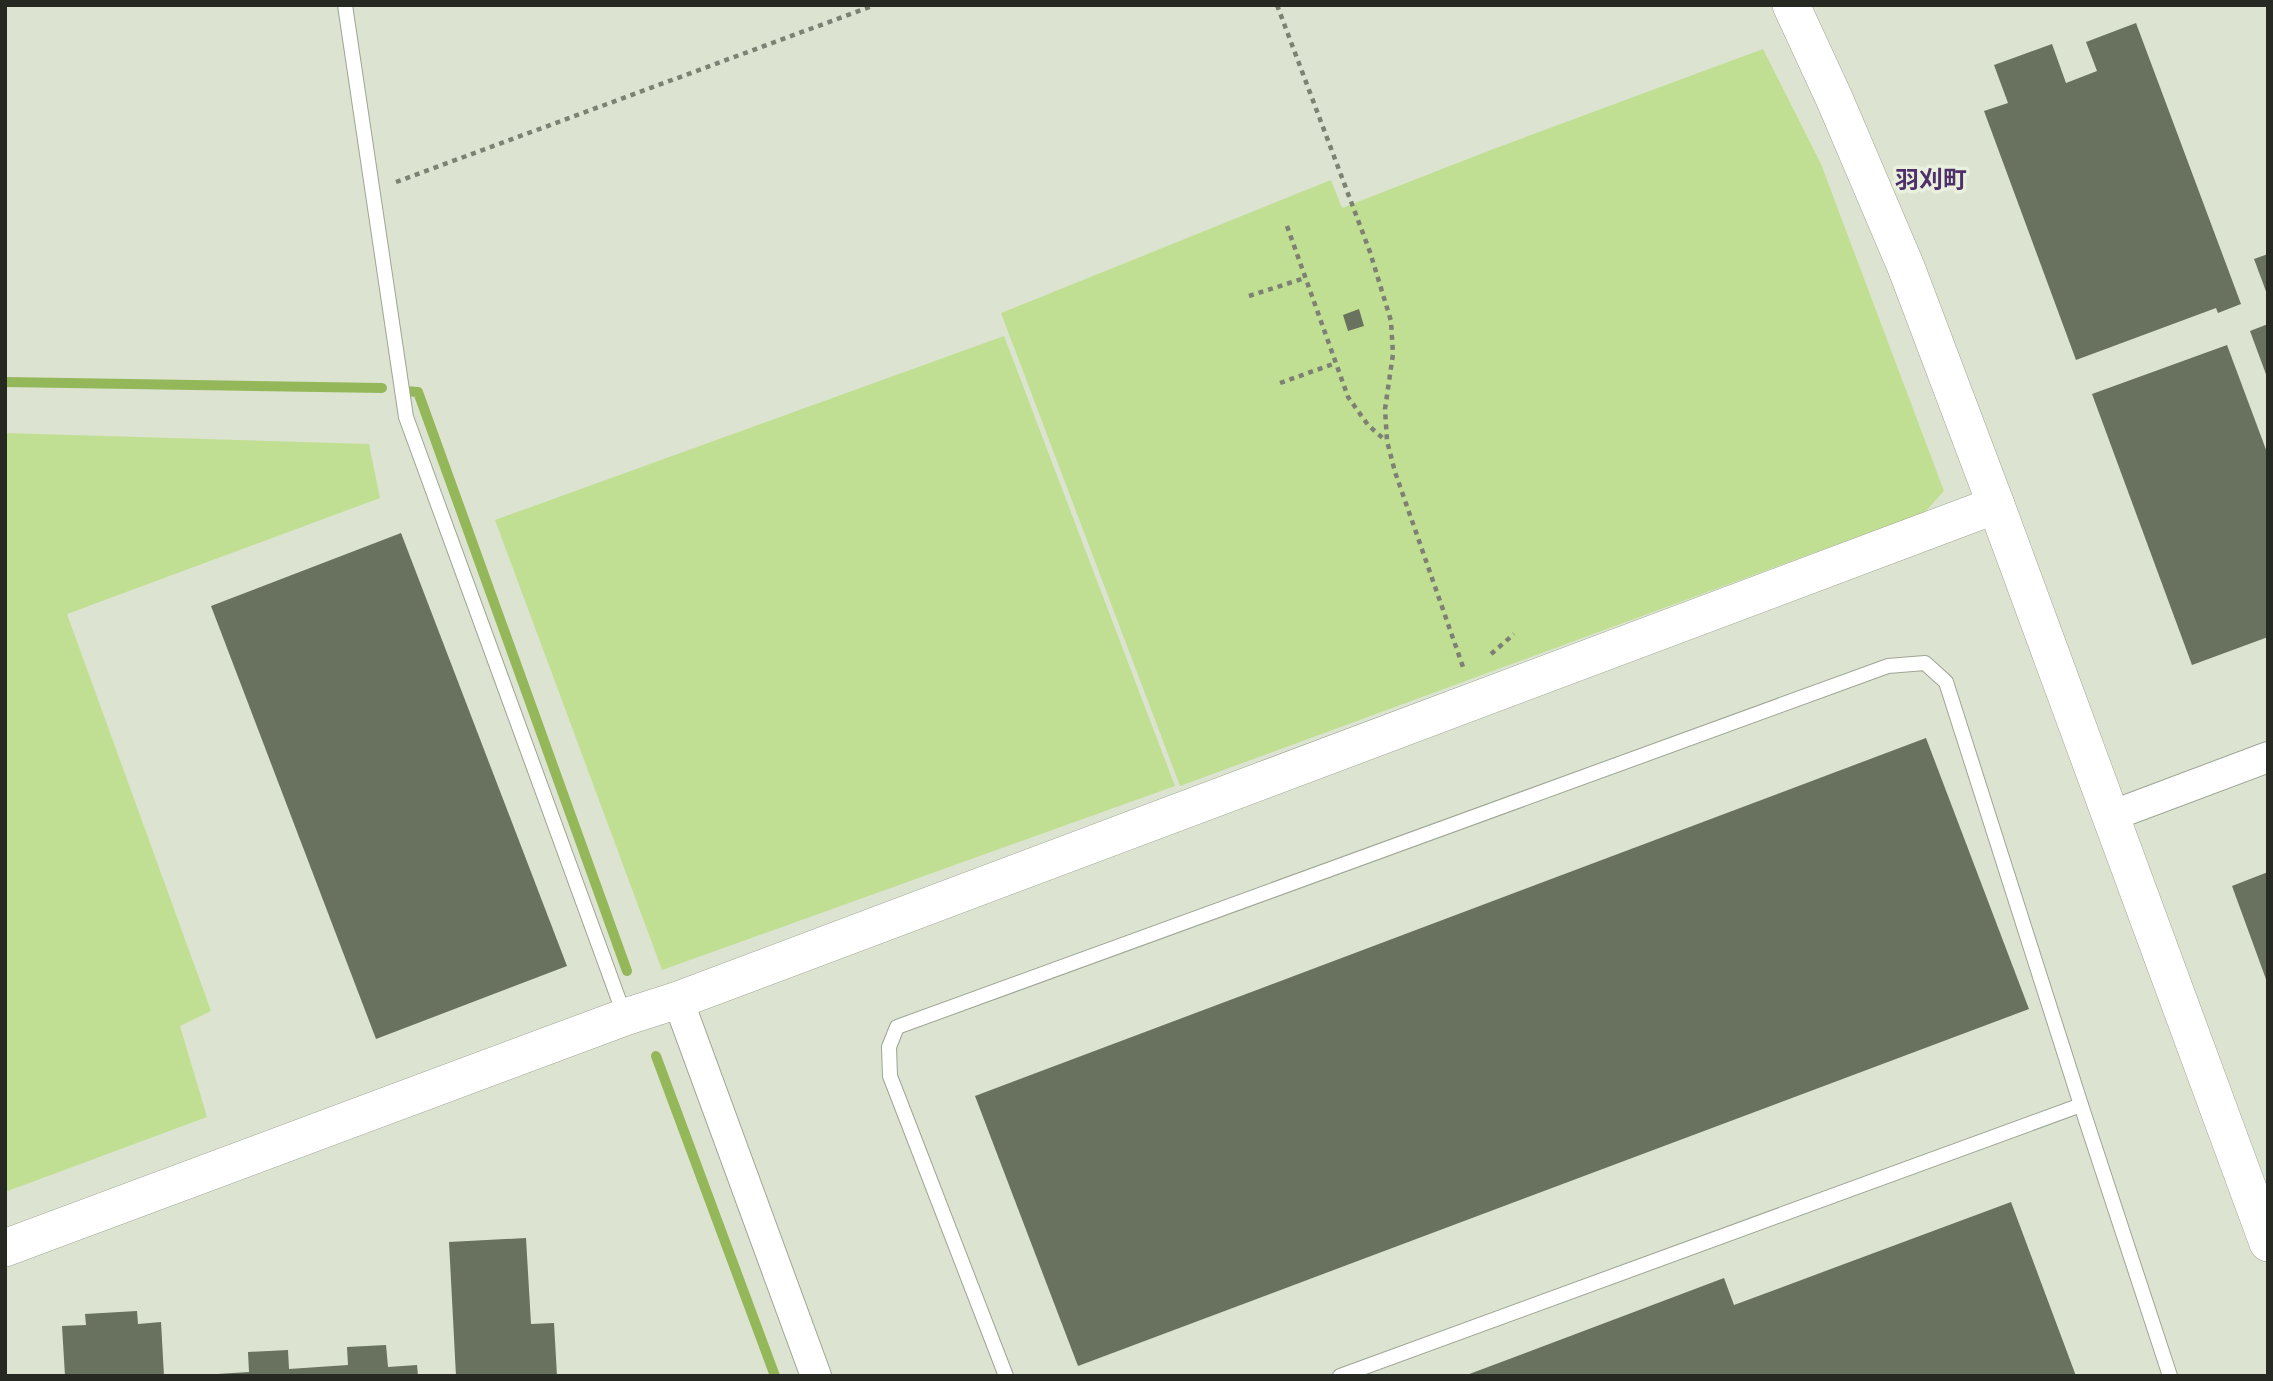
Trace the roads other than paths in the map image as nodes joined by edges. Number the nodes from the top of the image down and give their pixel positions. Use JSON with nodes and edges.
{"nodes":[{"id":1,"x":345,"y":5,"type":"edge"},
{"id":2,"x":1791,"y":5,"type":"edge"},
{"id":3,"x":1996,"y":505,"type":"junction"},
{"id":4,"x":2268,"y":757,"type":"edge"},
{"id":5,"x":2110,"y":816,"type":"junction"},
{"id":6,"x":678,"y":1000,"type":"junction"},
{"id":7,"x":625,"y":1017,"type":"junction"},
{"id":8,"x":2081,"y":1105,"type":"junction"},
{"id":9,"x":2268,"y":1243,"type":"edge"},
{"id":10,"x":5,"y":1248,"type":"edge"},
{"id":11,"x":816,"y":1376,"type":"edge"},
{"id":12,"x":1006,"y":1376,"type":"edge"},
{"id":13,"x":1340,"y":1376,"type":"edge"},
{"id":14,"x":2169,"y":1376,"type":"edge"}],
"edges":[{"from":1,"to":7,"type":"lane"},
{"from":2,"to":3,"type":"street"},
{"from":3,"to":5,"type":"street"},
{"from":3,"to":6,"type":"street"},
{"from":4,"to":5,"type":"street"},
{"from":5,"to":9,"type":"street"},
{"from":6,"to":7,"type":"street"},
{"from":6,"to":11,"type":"street"},
{"from":7,"to":10,"type":"street"},
{"from":8,"to":12,"type":"lane"},
{"from":8,"to":13,"type":"lane"},
{"from":8,"to":14,"type":"lane"}]}
